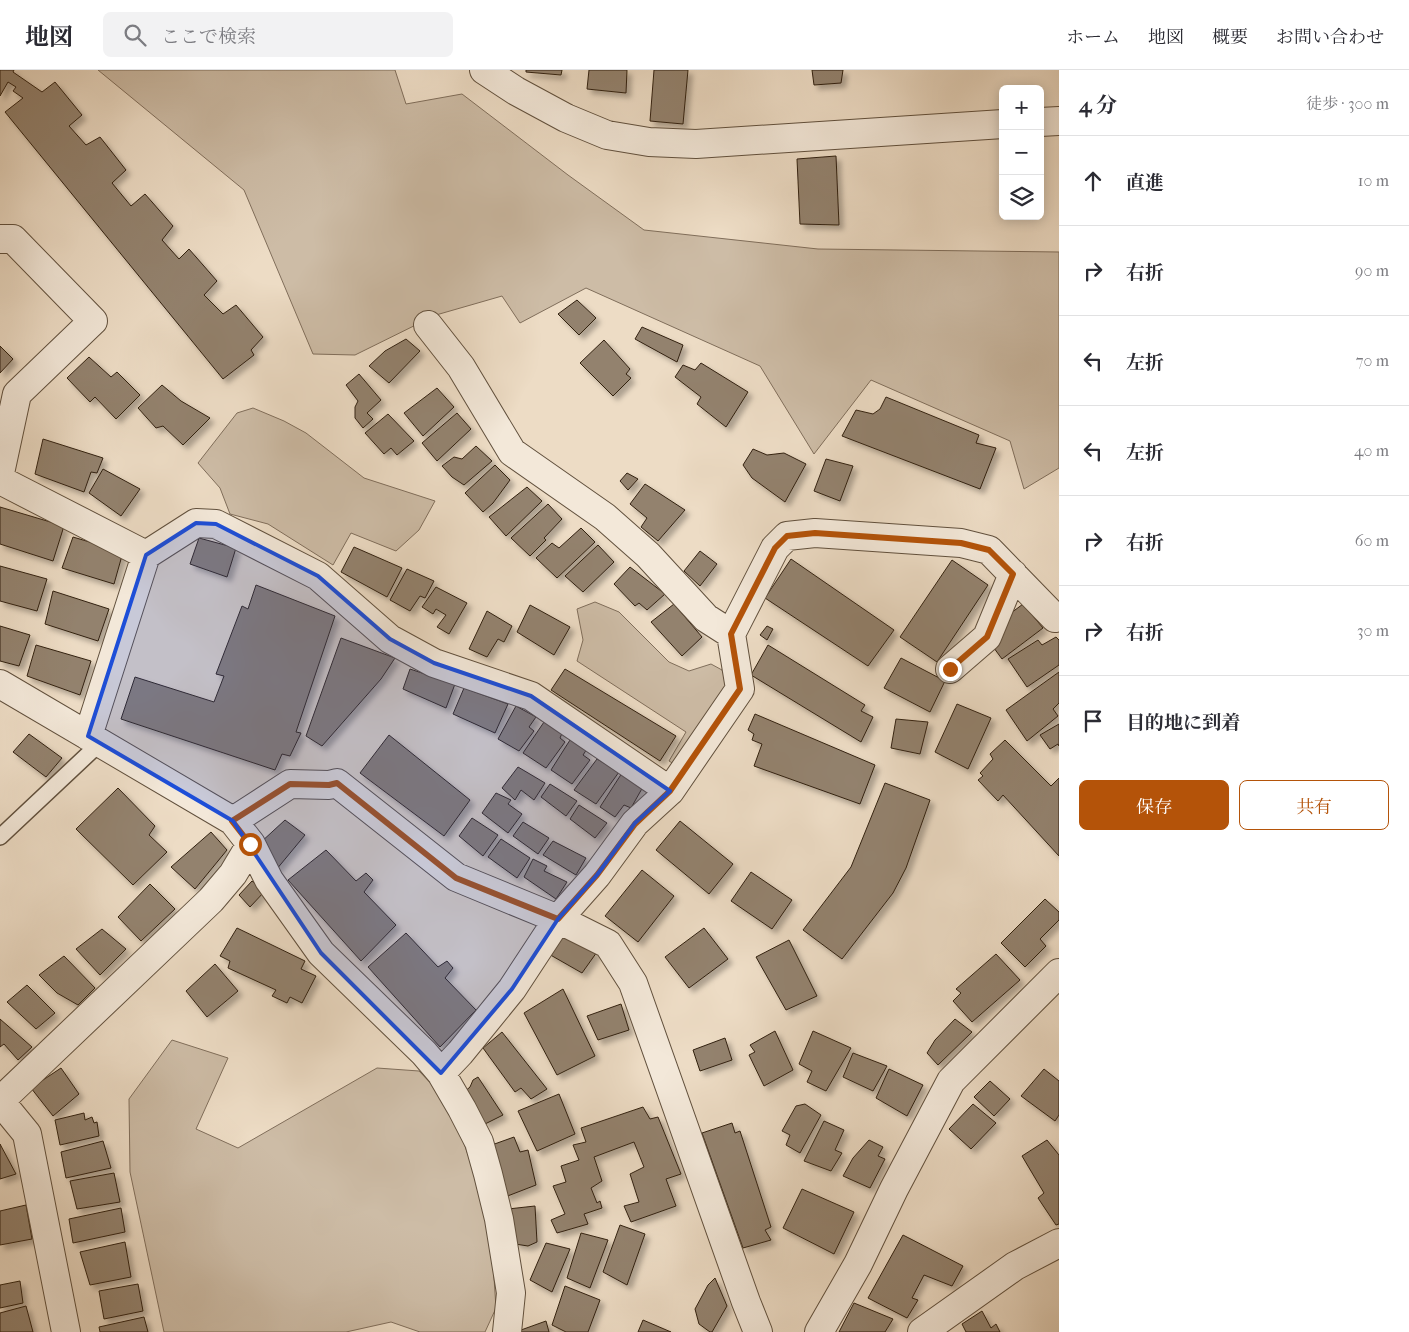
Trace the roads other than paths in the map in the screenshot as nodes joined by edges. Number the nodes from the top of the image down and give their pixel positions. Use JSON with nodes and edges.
{"nodes":[{"id":1,"x":484,"y":70,"type":"edge"},
{"id":2,"x":510,"y":79,"type":"edge"},
{"id":3,"x":1059,"y":121,"type":"edge"},
{"id":4,"x":1044,"y":122,"type":"edge"},
{"id":5,"x":999,"y":124,"type":"edge"},
{"id":6,"x":0,"y":239,"type":"edge"},
{"id":7,"x":428,"y":325,"type":"dead end"},
{"id":8,"x":0,"y":473,"type":"edge"},
{"id":9,"x":0,"y":480,"type":"edge"},
{"id":10,"x":146,"y":555,"type":"junction"},
{"id":11,"x":1013,"y":574,"type":"junction"},
{"id":12,"x":1058,"y":618,"type":"edge"},
{"id":13,"x":731,"y":634,"type":"junction"},
{"id":14,"x":950,"y":669,"type":"dead end"},
{"id":15,"x":0,"y":684,"type":"edge"},
{"id":16,"x":94,"y":739,"type":"junction"},
{"id":17,"x":670,"y":791,"type":"junction"},
{"id":18,"x":232,"y":821,"type":"junction"},
{"id":19,"x":0,"y":838,"type":"edge"},
{"id":20,"x":250,"y":844,"type":"junction"},
{"id":21,"x":558,"y":919,"type":"junction"},
{"id":22,"x":1059,"y":974,"type":"edge"},
{"id":23,"x":441,"y":1073,"type":"junction"},
{"id":24,"x":0,"y":1101,"type":"edge"},
{"id":25,"x":1059,"y":1243,"type":"edge"},
{"id":26,"x":66,"y":1332,"type":"edge"},
{"id":27,"x":507,"y":1332,"type":"edge"},
{"id":28,"x":758,"y":1332,"type":"edge"},
{"id":29,"x":819,"y":1332,"type":"edge"},
{"id":30,"x":922,"y":1332,"type":"edge"}],
"edges":[{"from":1,"to":2,"type":"street"},
{"from":2,"to":5,"type":"street"},
{"from":3,"to":4,"type":"street"},
{"from":6,"to":8,"type":"street"},
{"from":7,"to":13,"type":"street"},
{"from":9,"to":10,"type":"street"},
{"from":10,"to":16,"type":"street"},
{"from":10,"to":17,"type":"street"},
{"from":11,"to":12,"type":"street"},
{"from":11,"to":13,"type":"street"},
{"from":11,"to":14,"type":"street"},
{"from":13,"to":17,"type":"street"},
{"from":15,"to":16,"type":"street"},
{"from":16,"to":18,"type":"street"},
{"from":16,"to":19,"type":"lane"},
{"from":17,"to":21,"type":"street"},
{"from":18,"to":20,"type":"street"},
{"from":18,"to":21,"type":"street"},
{"from":20,"to":23,"type":"street"},
{"from":20,"to":24,"type":"street"},
{"from":21,"to":23,"type":"street"},
{"from":21,"to":28,"type":"street"},
{"from":22,"to":29,"type":"street"},
{"from":23,"to":27,"type":"street"},
{"from":24,"to":26,"type":"street"},
{"from":25,"to":30,"type":"street"}]}
